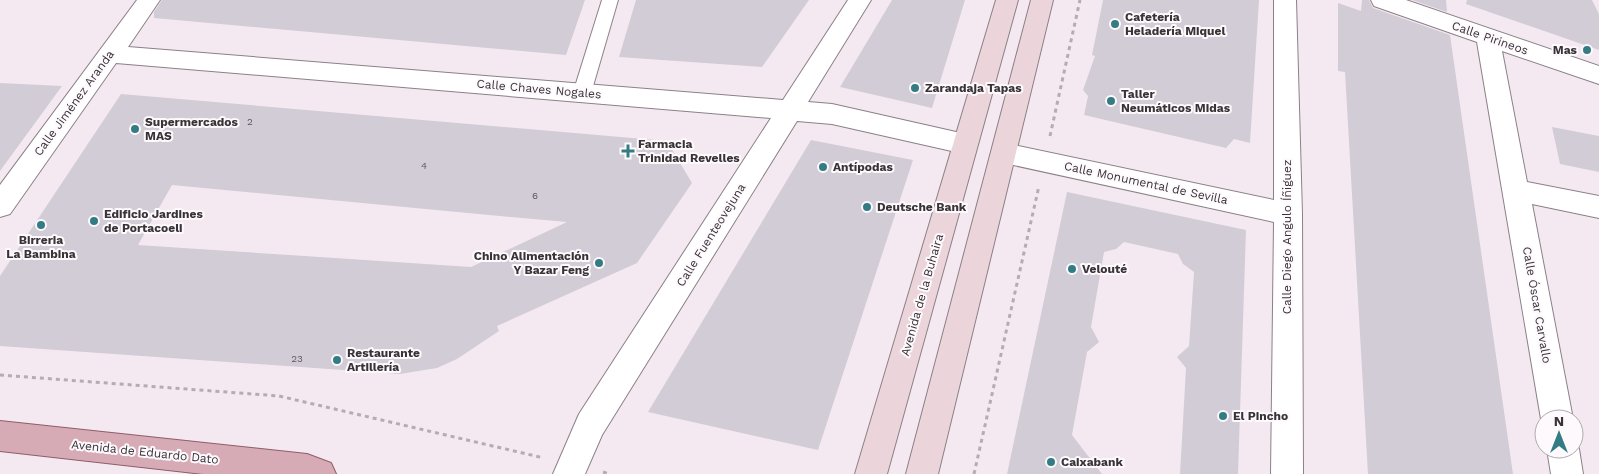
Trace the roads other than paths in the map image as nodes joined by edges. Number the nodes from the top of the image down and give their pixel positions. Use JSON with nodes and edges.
{"nodes":[{"id":1,"x":149,"y":0,"type":"edge"},
{"id":2,"x":610,"y":0,"type":"edge"},
{"id":3,"x":860,"y":0,"type":"edge"},
{"id":4,"x":1007,"y":0,"type":"edge"},
{"id":5,"x":1042,"y":0,"type":"edge"},
{"id":6,"x":1285,"y":0,"type":"edge"},
{"id":7,"x":1382,"y":0,"type":"edge"},
{"id":8,"x":1488,"y":37,"type":"junction"},
{"id":9,"x":109,"y":54,"type":"junction"},
{"id":10,"x":1599,"y":75,"type":"edge"},
{"id":11,"x":582,"y":93,"type":"junction"},
{"id":12,"x":790,"y":110,"type":"junction"},
{"id":13,"x":965,"y":144,"type":"junction"},
{"id":14,"x":1004,"y":153,"type":"junction"},
{"id":15,"x":1516,"y":190,"type":"junction"},
{"id":16,"x":0,"y":206,"type":"edge"},
{"id":17,"x":1599,"y":207,"type":"edge"},
{"id":18,"x":1288,"y":214,"type":"junction"},
{"id":19,"x":1555,"y":409,"type":"edge"},
{"id":20,"x":0,"y":436,"type":"edge"},
{"id":21,"x":1565,"y":459,"type":"edge"},
{"id":22,"x":561,"y":467,"type":"edge"},
{"id":23,"x":311,"y":473,"type":"edge"},
{"id":24,"x":871,"y":474,"type":"edge"},
{"id":25,"x":922,"y":474,"type":"edge"},
{"id":26,"x":1287,"y":474,"type":"edge"},
{"id":27,"x":1567,"y":474,"type":"edge"}],
"edges":[{"from":1,"to":9,"type":"street","name":"Calle Jiménez Aranda"},
{"from":2,"to":11,"type":"street"},
{"from":3,"to":12,"type":"street","name":"Calle Fuenteovejuna"},
{"from":4,"to":13,"type":"main road","name":"Avenida de la Buhaira"},
{"from":5,"to":14,"type":"main road"},
{"from":6,"to":18,"type":"street","name":"Calle Diego Angulo Íñiguez"},
{"from":7,"to":8,"type":"street","name":"Calle Pirineos"},
{"from":8,"to":10,"type":"street","name":"Calle Pirineos"},
{"from":8,"to":15,"type":"street","name":"Calle Óscar Carvallo"},
{"from":9,"to":11,"type":"street","name":"Calle Chaves Nogales"},
{"from":9,"to":16,"type":"street","name":"Calle Jiménez Aranda"},
{"from":11,"to":12,"type":"street","name":"Calle Chaves Nogales"},
{"from":12,"to":13,"type":"street","name":"Calle Chaves Nogales"},
{"from":12,"to":22,"type":"street","name":"Calle Fuenteovejuna"},
{"from":13,"to":24,"type":"main road","name":"Avenida de la Buhaira"},
{"from":14,"to":18,"type":"street","name":"Calle Monumental de Sevilla"},
{"from":14,"to":25,"type":"main road"},
{"from":15,"to":17,"type":"street"},
{"from":15,"to":19,"type":"street","name":"Calle Óscar Carvallo"},
{"from":18,"to":26,"type":"street","name":"Calle Diego Angulo Íñiguez"},
{"from":20,"to":23,"type":"main road","name":"Avenida de Eduardo Dato"},
{"from":21,"to":27,"type":"street"}]}
